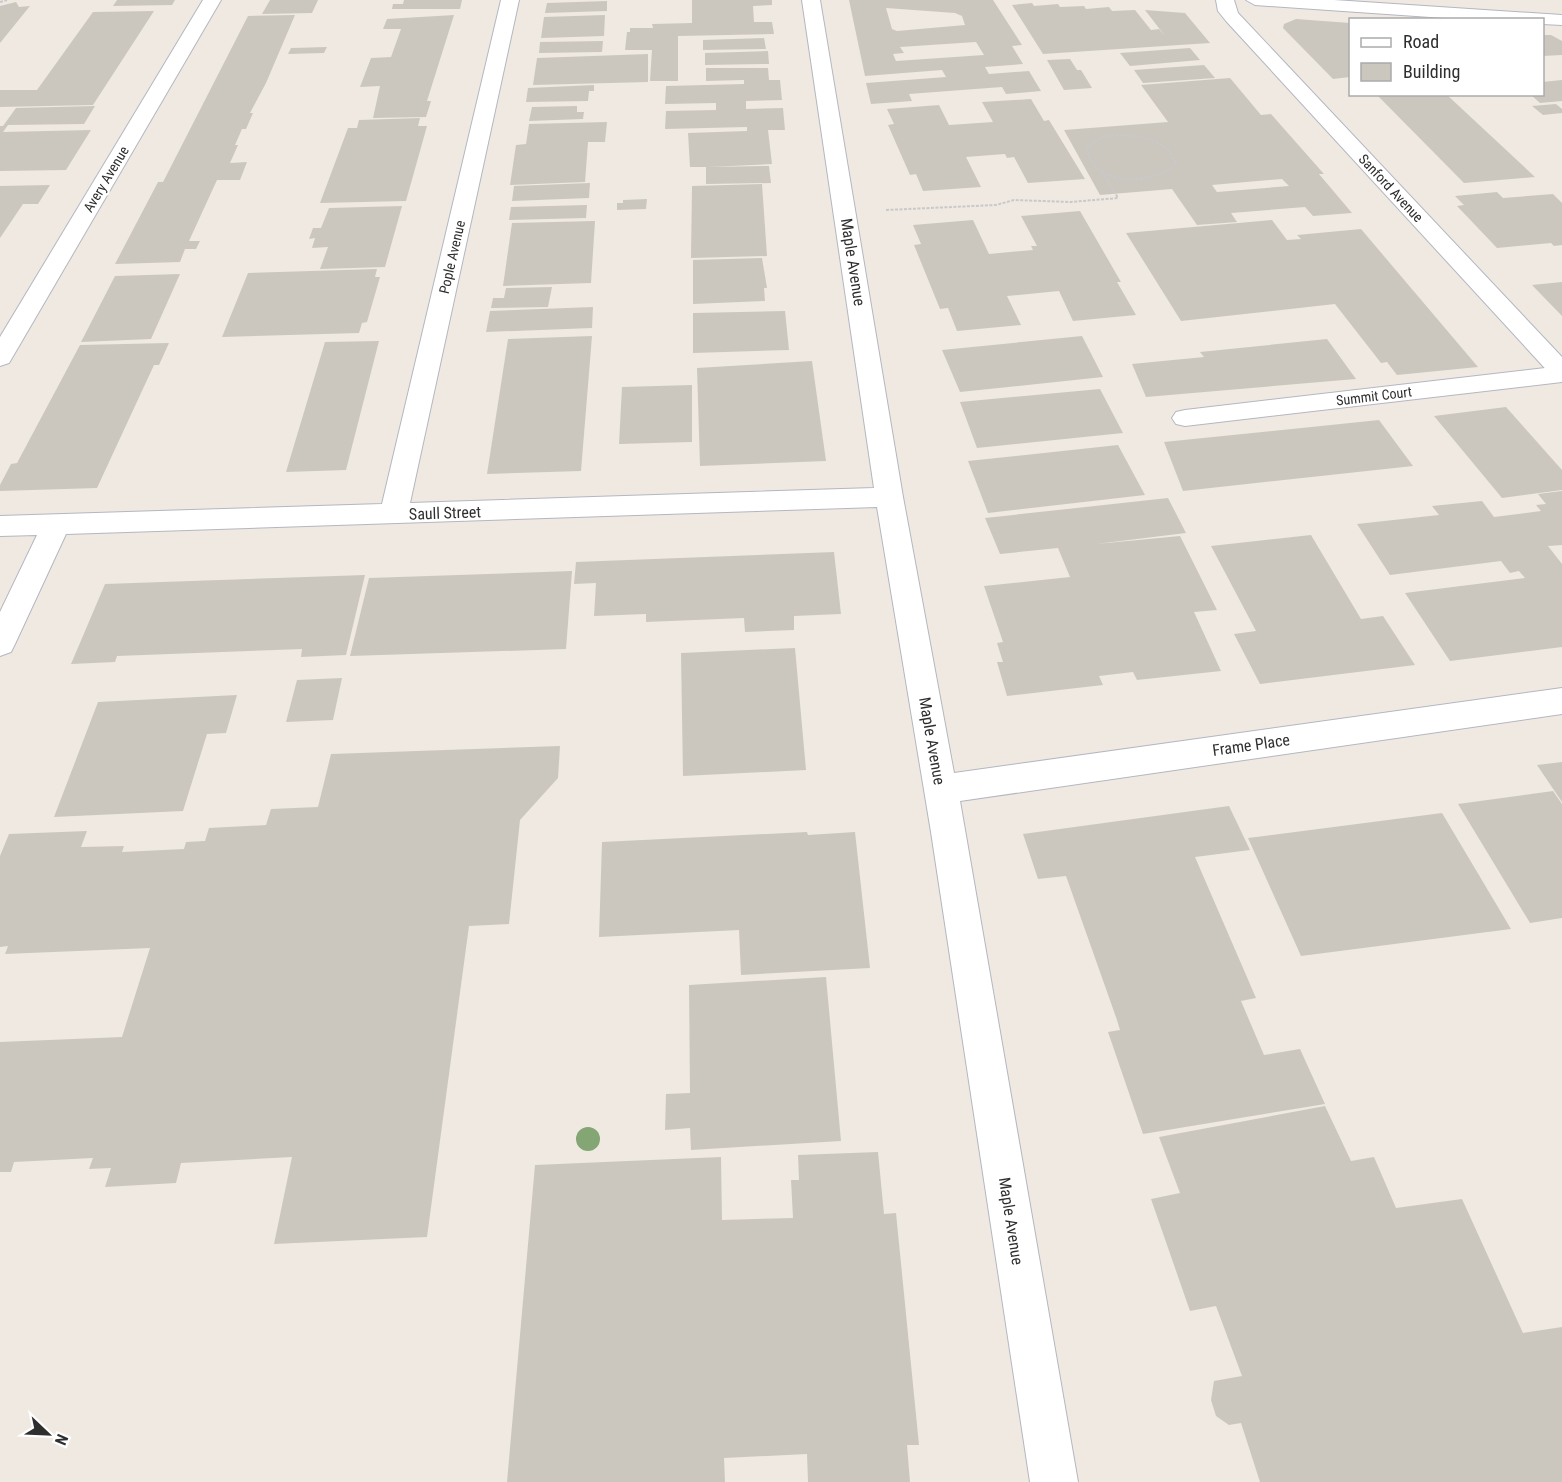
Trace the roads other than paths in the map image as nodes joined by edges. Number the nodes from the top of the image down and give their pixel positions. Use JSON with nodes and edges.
{"nodes":[{"id":1,"x":212,"y":0,"type":"edge"},
{"id":2,"x":510,"y":0,"type":"edge"},
{"id":3,"x":811,"y":0,"type":"edge"},
{"id":4,"x":1225,"y":0,"type":"edge"},
{"id":5,"x":1255,"y":0,"type":"edge"},
{"id":6,"x":1531,"y":18,"type":"edge"},
{"id":7,"x":1544,"y":19,"type":"edge"},
{"id":8,"x":1562,"y":20,"type":"edge"},
{"id":9,"x":0,"y":358,"type":"edge"},
{"id":10,"x":1562,"y":373,"type":"edge"},
{"id":11,"x":1185,"y":418,"type":"dead end"},
{"id":12,"x":889,"y":497,"type":"junction"},
{"id":13,"x":394,"y":514,"type":"junction"},
{"id":14,"x":56,"y":525,"type":"junction"},
{"id":15,"x":0,"y":526,"type":"edge"},
{"id":16,"x":0,"y":644,"type":"edge"},
{"id":17,"x":1562,"y":701,"type":"edge"},
{"id":18,"x":940,"y":789,"type":"junction"},
{"id":19,"x":1054,"y":1482,"type":"edge"}],
"edges":[{"from":1,"to":9,"type":"street","name":"Avery Avenue"},
{"from":2,"to":13,"type":"street","name":"Pople Avenue"},
{"from":3,"to":12,"type":"street","name":"Maple Avenue"},
{"from":4,"to":10,"type":"street","name":"Sanford Avenue"},
{"from":5,"to":6,"type":"street"},
{"from":7,"to":8,"type":"street"},
{"from":10,"to":11,"type":"street","name":"Summit Court"},
{"from":12,"to":13,"type":"street","name":"Saull Street"},
{"from":12,"to":18,"type":"street","name":"Maple Avenue"},
{"from":13,"to":14,"type":"street","name":"Saull Street"},
{"from":14,"to":15,"type":"street","name":"Saull Street"},
{"from":14,"to":16,"type":"street"},
{"from":17,"to":18,"type":"street","name":"Frame Place"},
{"from":18,"to":19,"type":"street","name":"Maple Avenue"}]}
